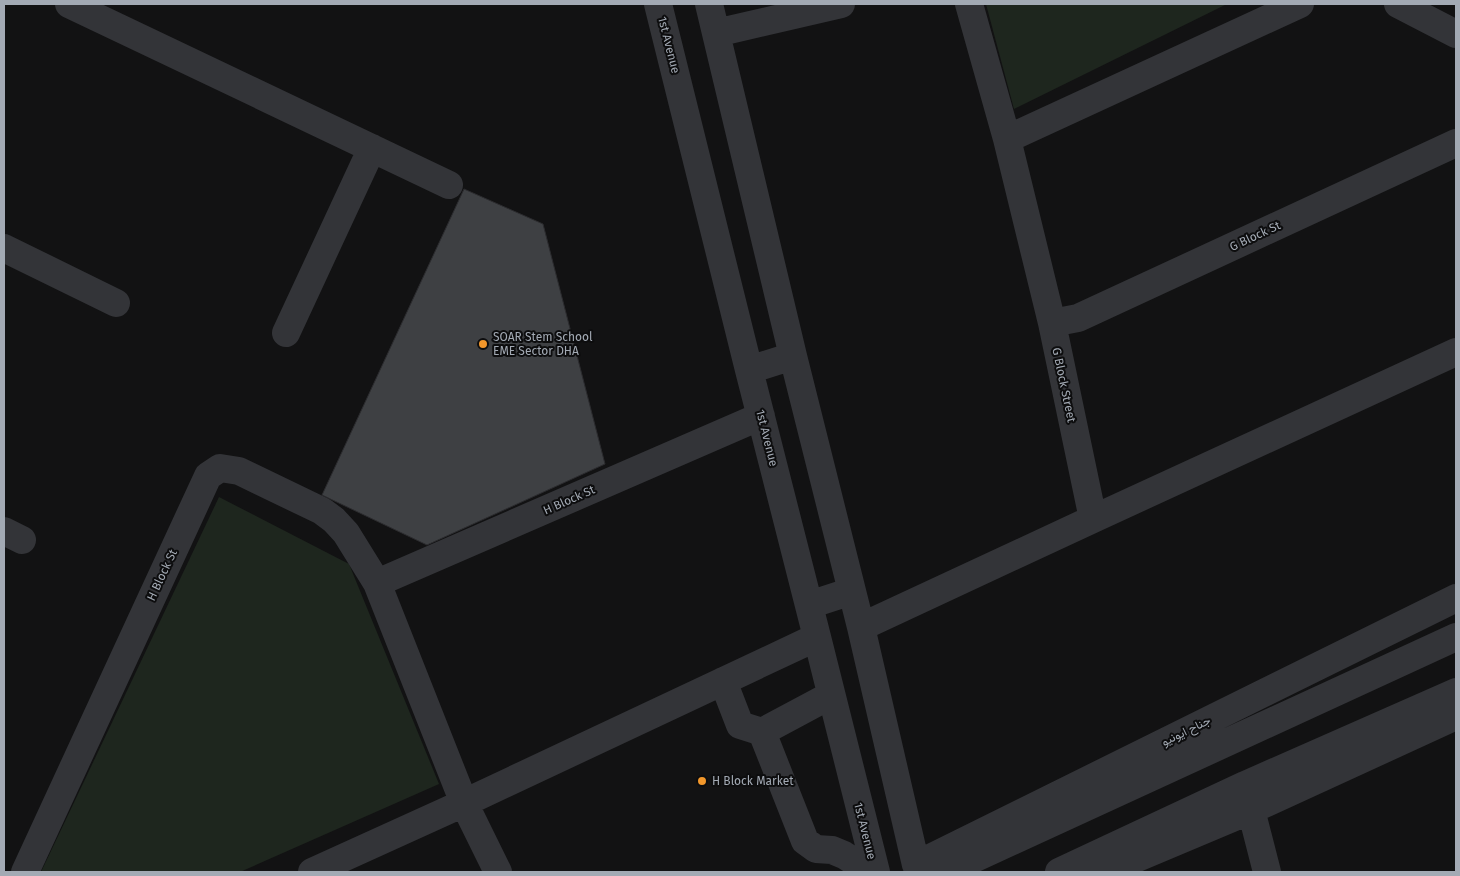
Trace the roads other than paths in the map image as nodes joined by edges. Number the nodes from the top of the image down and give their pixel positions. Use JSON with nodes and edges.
{"nodes":[{"id":1,"x":69,"y":4,"type":"edge"},
{"id":2,"x":658,"y":4,"type":"edge"},
{"id":3,"x":709,"y":4,"type":"edge"},
{"id":4,"x":841,"y":4,"type":"edge"},
{"id":5,"x":969,"y":4,"type":"edge"},
{"id":6,"x":1300,"y":4,"type":"edge"},
{"id":7,"x":1398,"y":4,"type":"edge"},
{"id":8,"x":716,"y":33,"type":"junction"},
{"id":9,"x":1456,"y":34,"type":"edge"},
{"id":10,"x":1007,"y":139,"type":"junction"},
{"id":11,"x":1456,"y":143,"type":"edge"},
{"id":12,"x":372,"y":148,"type":"junction"},
{"id":13,"x":449,"y":185,"type":"dead end"},
{"id":14,"x":4,"y":248,"type":"edge"},
{"id":15,"x":116,"y":303,"type":"dead end"},
{"id":16,"x":1052,"y":323,"type":"junction"},
{"id":17,"x":286,"y":333,"type":"dead end"},
{"id":18,"x":1456,"y":352,"type":"edge"},
{"id":19,"x":794,"y":356,"type":"junction"},
{"id":20,"x":749,"y":370,"type":"junction"},
{"id":21,"x":761,"y":416,"type":"junction"},
{"id":22,"x":1092,"y":519,"type":"junction"},
{"id":23,"x":377,"y":583,"type":"junction"},
{"id":24,"x":852,"y":591,"type":"junction"},
{"id":25,"x":1456,"y":598,"type":"edge"},
{"id":26,"x":809,"y":605,"type":"junction"},
{"id":27,"x":861,"y":628,"type":"junction"},
{"id":28,"x":817,"y":637,"type":"junction"},
{"id":29,"x":1456,"y":637,"type":"edge"},
{"id":30,"x":723,"y":681,"type":"junction"},
{"id":31,"x":1456,"y":692,"type":"edge"},
{"id":32,"x":831,"y":696,"type":"junction"},
{"id":33,"x":1456,"y":716,"type":"edge"},
{"id":34,"x":762,"y":732,"type":"junction"},
{"id":35,"x":1248,"y":798,"type":"junction"},
{"id":36,"x":464,"y":803,"type":"junction"},
{"id":37,"x":927,"y":868,"type":"edge"},
{"id":38,"x":25,"y":872,"type":"edge"},
{"id":39,"x":312,"y":872,"type":"edge"},
{"id":40,"x":498,"y":872,"type":"edge"},
{"id":41,"x":871,"y":872,"type":"edge"},
{"id":42,"x":876,"y":872,"type":"edge"},
{"id":43,"x":883,"y":872,"type":"edge"},
{"id":44,"x":945,"y":872,"type":"edge"},
{"id":45,"x":1059,"y":872,"type":"edge"},
{"id":46,"x":1104,"y":872,"type":"edge"},
{"id":47,"x":1267,"y":872,"type":"edge"}],
"edges":[{"from":1,"to":12,"type":"street"},
{"from":2,"to":20,"type":"street","name":"1st Avenue"},
{"from":3,"to":8,"type":"street"},
{"from":4,"to":8,"type":"street"},
{"from":5,"to":10,"type":"street","name":"G Block Street"},
{"from":6,"to":10,"type":"street"},
{"from":7,"to":9,"type":"street"},
{"from":8,"to":19,"type":"street"},
{"from":10,"to":16,"type":"street","name":"G Block Street"},
{"from":11,"to":16,"type":"street","name":"G Block St"},
{"from":12,"to":13,"type":"street"},
{"from":12,"to":17,"type":"street"},
{"from":14,"to":15,"type":"street"},
{"from":16,"to":22,"type":"street","name":"G Block Street"},
{"from":18,"to":22,"type":"street"},
{"from":19,"to":20,"type":"street"},
{"from":19,"to":24,"type":"street"},
{"from":20,"to":21,"type":"street","name":"1st Avenue"},
{"from":21,"to":23,"type":"street","name":"H Block St"},
{"from":21,"to":26,"type":"street","name":"1st Avenue"},
{"from":22,"to":27,"type":"street"},
{"from":23,"to":36,"type":"street","name":"H Block St"},
{"from":23,"to":38,"type":"street","name":"H Block St"},
{"from":24,"to":26,"type":"street"},
{"from":24,"to":27,"type":"street"},
{"from":25,"to":37,"type":"street","name":"جناح ایونیو"},
{"from":26,"to":28,"type":"street","name":"1st Avenue"},
{"from":27,"to":37,"type":"street"},
{"from":28,"to":30,"type":"street"},
{"from":28,"to":32,"type":"street","name":"1st Avenue"},
{"from":29,"to":44,"type":"street"},
{"from":30,"to":34,"type":"street"},
{"from":30,"to":36,"type":"street"},
{"from":31,"to":35,"type":"street"},
{"from":32,"to":34,"type":"street"},
{"from":32,"to":42,"type":"street","name":"1st Avenue"},
{"from":33,"to":35,"type":"street"},
{"from":34,"to":41,"type":"street"},
{"from":35,"to":45,"type":"street"},
{"from":35,"to":46,"type":"street"},
{"from":35,"to":47,"type":"street"},
{"from":36,"to":39,"type":"street"},
{"from":36,"to":40,"type":"street","name":"H Block St"},
{"from":37,"to":43,"type":"street","name":"جناح ایونیو"}]}
